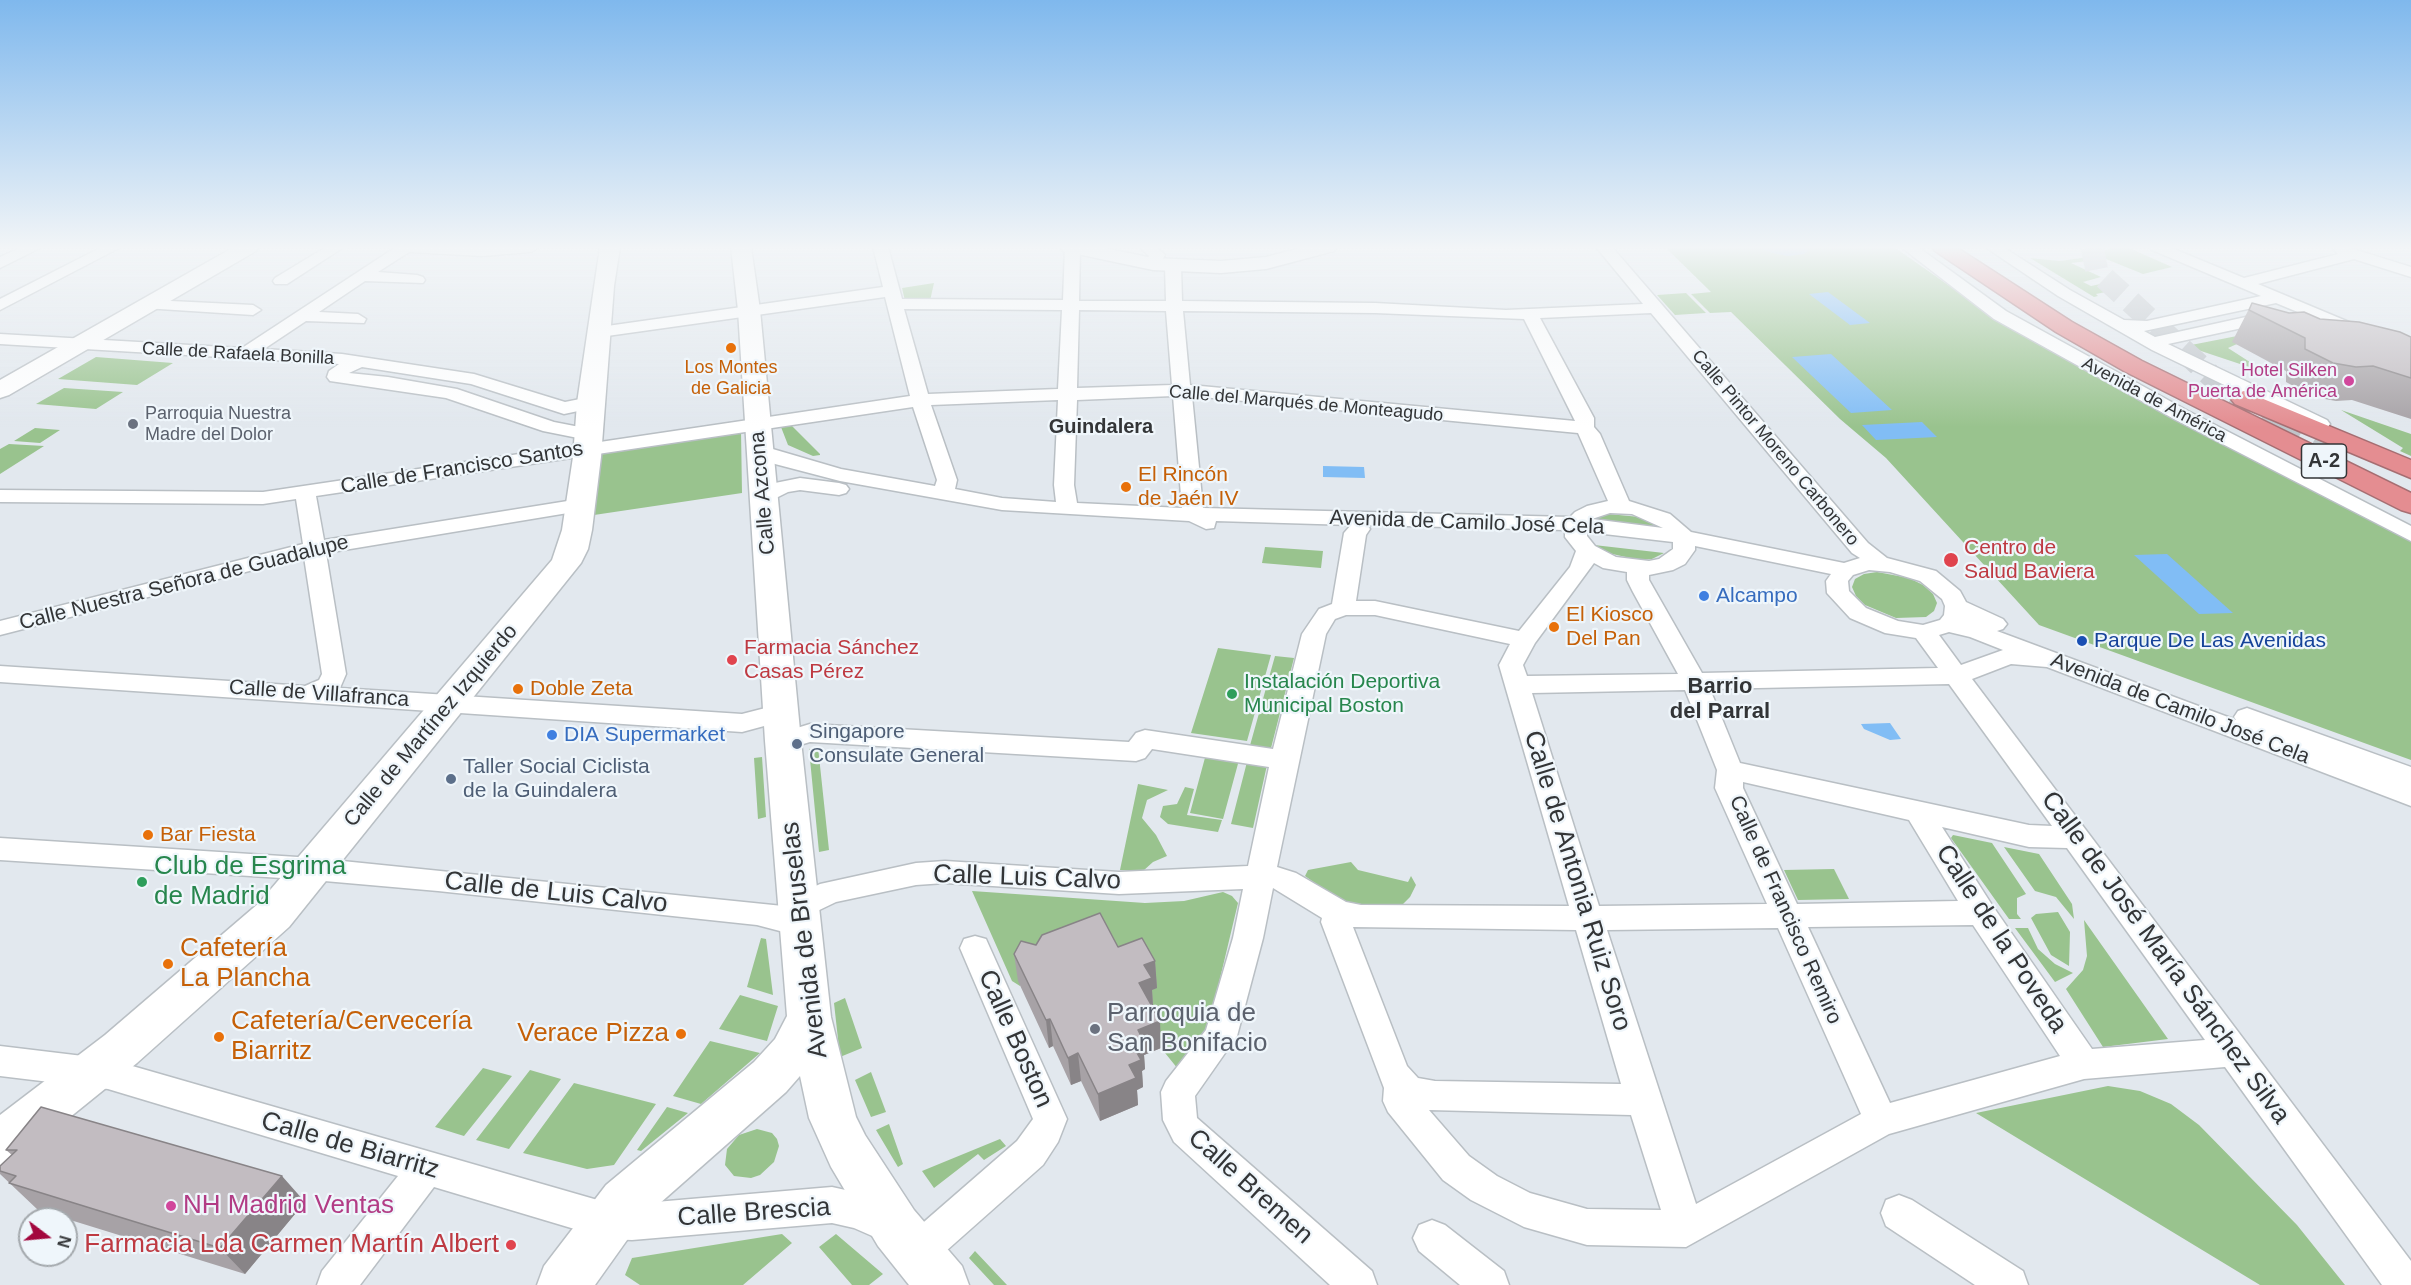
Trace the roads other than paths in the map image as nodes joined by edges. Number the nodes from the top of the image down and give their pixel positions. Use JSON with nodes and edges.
{"nodes":[{"id":1,"x":1174,"y":306,"type":"edge"},
{"id":2,"x":146,"y":307,"type":"edge"},
{"id":3,"x":191,"y":307,"type":"edge"},
{"id":4,"x":316,"y":307,"type":"edge"},
{"id":5,"x":602,"y":307,"type":"edge"},
{"id":6,"x":749,"y":307,"type":"edge"},
{"id":7,"x":783,"y":307,"type":"edge"},
{"id":8,"x":897,"y":307,"type":"edge"},
{"id":9,"x":1071,"y":307,"type":"edge"},
{"id":10,"x":1271,"y":307,"type":"edge"},
{"id":11,"x":1989,"y":307,"type":"edge"},
{"id":12,"x":2032,"y":307,"type":"edge"},
{"id":13,"x":2068,"y":307,"type":"edge"},
{"id":14,"x":2080,"y":307,"type":"edge"},
{"id":15,"x":2235,"y":307,"type":"edge"},
{"id":16,"x":2297,"y":307,"type":"edge"},
{"id":17,"x":1656,"y":308,"type":"joint"},
{"id":18,"x":253,"y":310,"type":"dead end"},
{"id":19,"x":749,"y":310,"type":"junction"},
{"id":20,"x":1530,"y":315,"type":"junction"},
{"id":21,"x":302,"y":316,"type":"junction"},
{"id":22,"x":358,"y":319,"type":"dead end"},
{"id":23,"x":2328,"y":320,"type":"junction"},
{"id":24,"x":600,"y":332,"type":"junction"},
{"id":25,"x":2118,"y":333,"type":"junction"},
{"id":26,"x":0,"y":339,"type":"edge"},
{"id":27,"x":80,"y":344,"type":"junction"},
{"id":28,"x":2158,"y":346,"type":"junction"},
{"id":29,"x":245,"y":354,"type":"junction"},
{"id":30,"x":2411,"y":354,"type":"edge"},
{"id":31,"x":360,"y":362,"type":"junction"},
{"id":32,"x":0,"y":390,"type":"edge"},
{"id":33,"x":1182,"y":390,"type":"junction"},
{"id":34,"x":1069,"y":396,"type":"junction"},
{"id":35,"x":920,"y":400,"type":"junction"},
{"id":36,"x":590,"y":403,"type":"junction"},
{"id":37,"x":564,"y":408,"type":"junction"},
{"id":38,"x":2236,"y":419,"type":"junction"},
{"id":39,"x":550,"y":427,"type":"junction"},
{"id":40,"x":1584,"y":428,"type":"junction"},
{"id":41,"x":758,"y":437,"type":"junction"},
{"id":42,"x":587,"y":442,"type":"junction"},
{"id":43,"x":2411,"y":469,"type":"edge"},
{"id":44,"x":2411,"y":489,"type":"edge"},
{"id":45,"x":305,"y":491,"type":"junction"},
{"id":46,"x":937,"y":494,"type":"junction"},
{"id":47,"x":0,"y":496,"type":"edge"},
{"id":48,"x":764,"y":498,"type":"junction"},
{"id":49,"x":2411,"y":504,"type":"edge"},
{"id":50,"x":580,"y":505,"type":"junction"},
{"id":51,"x":1621,"y":506,"type":"junction"},
{"id":52,"x":1067,"y":509,"type":"junction"},
{"id":53,"x":2411,"y":514,"type":"edge"},
{"id":54,"x":1202,"y":520,"type":"junction"},
{"id":55,"x":1359,"y":529,"type":"junction"},
{"id":56,"x":2411,"y":535,"type":"edge"},
{"id":57,"x":1580,"y":538,"type":"junction"},
{"id":58,"x":1684,"y":544,"type":"junction"},
{"id":59,"x":314,"y":548,"type":"junction"},
{"id":60,"x":1880,"y":563,"type":"junction"},
{"id":61,"x":1638,"y":568,"type":"junction"},
{"id":62,"x":1841,"y":578,"type":"junction"},
{"id":63,"x":1343,"y":608,"type":"junction"},
{"id":64,"x":1943,"y":621,"type":"junction"},
{"id":65,"x":0,"y":628,"type":"edge"},
{"id":66,"x":1524,"y":641,"type":"junction"},
{"id":67,"x":2046,"y":659,"type":"junction"},
{"id":68,"x":0,"y":674,"type":"edge"},
{"id":69,"x":1956,"y":676,"type":"junction"},
{"id":70,"x":1694,"y":681,"type":"junction"},
{"id":71,"x":1517,"y":683,"type":"junction"},
{"id":72,"x":311,"y":693,"type":"junction"},
{"id":73,"x":450,"y":704,"type":"junction"},
{"id":74,"x":782,"y":727,"type":"junction"},
{"id":75,"x":1284,"y":760,"type":"junction"},
{"id":76,"x":1730,"y":770,"type":"junction"},
{"id":77,"x":2411,"y":777,"type":"edge"},
{"id":78,"x":2411,"y":796,"type":"edge"},
{"id":79,"x":1919,"y":813,"type":"junction"},
{"id":80,"x":2077,"y":838,"type":"junction"},
{"id":81,"x":0,"y":849,"type":"edge"},
{"id":82,"x":313,"y":869,"type":"junction"},
{"id":83,"x":1262,"y":875,"type":"junction"},
{"id":84,"x":1339,"y":913,"type":"junction"},
{"id":85,"x":1982,"y":913,"type":"junction"},
{"id":86,"x":798,"y":916,"type":"junction"},
{"id":87,"x":1788,"y":916,"type":"junction"},
{"id":88,"x":1588,"y":918,"type":"junction"},
{"id":89,"x":975,"y":948,"type":"dead end"},
{"id":90,"x":809,"y":1017,"type":"junction"},
{"id":91,"x":2234,"y":1052,"type":"junction"},
{"id":92,"x":0,"y":1061,"type":"edge"},
{"id":93,"x":2084,"y":1064,"type":"junction"},
{"id":94,"x":92,"y":1072,"type":"junction"},
{"id":95,"x":1401,"y":1086,"type":"junction"},
{"id":96,"x":1643,"y":1100,"type":"junction"},
{"id":97,"x":1881,"y":1121,"type":"junction"},
{"id":98,"x":0,"y":1144,"type":"edge"},
{"id":99,"x":426,"y":1168,"type":"junction"},
{"id":100,"x":1899,"y":1213,"type":"dead end"},
{"id":101,"x":609,"y":1221,"type":"junction"},
{"id":102,"x":1686,"y":1229,"type":"junction"},
{"id":103,"x":1432,"y":1238,"type":"dead end"},
{"id":104,"x":918,"y":1256,"type":"edge"},
{"id":105,"x":336,"y":1285,"type":"edge"},
{"id":106,"x":563,"y":1285,"type":"edge"},
{"id":107,"x":1358,"y":1285,"type":"edge"},
{"id":108,"x":1491,"y":1285,"type":"edge"},
{"id":109,"x":2010,"y":1285,"type":"edge"},
{"id":110,"x":2405,"y":1285,"type":"edge"}],
"edges":[{"from":1,"to":33,"type":"street"},
{"from":2,"to":27,"type":"street"},
{"from":3,"to":18,"type":"street"},
{"from":4,"to":21,"type":"street"},
{"from":5,"to":24,"type":"street","name":"Calle de Martínez Izquierdo"},
{"from":6,"to":19,"type":"street","name":"Calle Azcona"},
{"from":7,"to":19,"type":"street"},
{"from":8,"to":35,"type":"street"},
{"from":9,"to":34,"type":"street"},
{"from":10,"to":20,"type":"street"},
{"from":11,"to":56,"type":"street","name":"Avenida de América"},
{"from":12,"to":38,"type":"highway","name":"Avenida de América","number":"A-2"},
{"from":13,"to":25,"type":"highway","name":"Avenida de América","number":"A-2"},
{"from":14,"to":25,"type":"street"},
{"from":15,"to":25,"type":"street"},
{"from":16,"to":23,"type":"street"},
{"from":17,"to":20,"type":"street"},
{"from":17,"to":60,"type":"street","name":"Calle Pintor Moreno Carbonero"},
{"from":19,"to":24,"type":"street"},
{"from":19,"to":41,"type":"street","name":"Calle Azcona"},
{"from":20,"to":40,"type":"street"},
{"from":21,"to":22,"type":"street"},
{"from":21,"to":29,"type":"street"},
{"from":23,"to":28,"type":"street"},
{"from":23,"to":30,"type":"street"},
{"from":24,"to":36,"type":"street","name":"Calle de Martínez Izquierdo"},
{"from":25,"to":28,"type":"street"},
{"from":25,"to":43,"type":"highway"},
{"from":25,"to":44,"type":"highway","name":"Avenida de América","number":"A-2"},
{"from":26,"to":27,"type":"street","name":"Calle de Rafaela Bonilla"},
{"from":27,"to":29,"type":"street","name":"Calle de Rafaela Bonilla"},
{"from":27,"to":32,"type":"street"},
{"from":28,"to":43,"type":"street"},
{"from":29,"to":31,"type":"street","name":"Calle de Rafaela Bonilla"},
{"from":31,"to":37,"type":"street","name":"Calle de Rafaela Bonilla"},
{"from":31,"to":39,"type":"street","name":"Calle de Rafaela Bonilla"},
{"from":33,"to":34,"type":"street","name":"Calle del Marqués de Monteagudo"},
{"from":33,"to":40,"type":"street","name":"Calle del Marqués de Monteagudo"},
{"from":33,"to":54,"type":"street"},
{"from":34,"to":35,"type":"street","name":"Calle del Marqués de Monteagudo"},
{"from":34,"to":52,"type":"street"},
{"from":35,"to":41,"type":"street","name":"Calle de Francisco Santos"},
{"from":35,"to":46,"type":"street"},
{"from":36,"to":37,"type":"street","name":"Calle de Rafaela Bonilla"},
{"from":36,"to":42,"type":"street","name":"Calle de Martínez Izquierdo"},
{"from":37,"to":39,"type":"street"},
{"from":38,"to":49,"type":"highway","name":"Avenida de América","number":"A-2"},
{"from":38,"to":53,"type":"highway"},
{"from":39,"to":42,"type":"street","name":"Calle de Rafaela Bonilla"},
{"from":40,"to":51,"type":"street"},
{"from":41,"to":42,"type":"street","name":"Calle de Francisco Santos"},
{"from":41,"to":46,"type":"street","name":"Avenida de Camilo José Cela"},
{"from":41,"to":48,"type":"street","name":"Calle Azcona"},
{"from":42,"to":45,"type":"street","name":"Calle de Francisco Santos"},
{"from":42,"to":50,"type":"street","name":"Calle de Martínez Izquierdo"},
{"from":45,"to":47,"type":"street","name":"Calle de Francisco Santos"},
{"from":45,"to":59,"type":"street"},
{"from":46,"to":52,"type":"street","name":"Avenida de Camilo José Cela"},
{"from":48,"to":54,"type":"street","name":"Avenida de Camilo José Cela"},
{"from":48,"to":74,"type":"street","name":"Calle Azcona"},
{"from":50,"to":59,"type":"street","name":"Calle Nuestra Señora de Guadalupe"},
{"from":50,"to":73,"type":"street","name":"Calle de Martínez Izquierdo"},
{"from":51,"to":57,"type":"street"},
{"from":51,"to":58,"type":"street"},
{"from":52,"to":54,"type":"street","name":"Avenida de Camilo José Cela"},
{"from":54,"to":55,"type":"street","name":"Avenida de Camilo José Cela"},
{"from":54,"to":57,"type":"street","name":"Avenida de Camilo José Cela"},
{"from":55,"to":57,"type":"street","name":"Avenida de Camilo José Cela"},
{"from":55,"to":63,"type":"street"},
{"from":57,"to":58,"type":"street","name":"Avenida de Camilo José Cela"},
{"from":57,"to":61,"type":"street"},
{"from":57,"to":66,"type":"street","name":"Calle de Antonia Ruiz Soro"},
{"from":58,"to":61,"type":"street"},
{"from":58,"to":62,"type":"street","name":"Avenida de Camilo José Cela"},
{"from":59,"to":65,"type":"street","name":"Calle Nuestra Señora de Guadalupe"},
{"from":59,"to":72,"type":"street"},
{"from":60,"to":62,"type":"street"},
{"from":60,"to":64,"type":"street","name":"Calle de José María Sánchez Silva"},
{"from":61,"to":70,"type":"street","name":"Calle de Francisco Remiro"},
{"from":62,"to":64,"type":"street"},
{"from":63,"to":66,"type":"street"},
{"from":63,"to":75,"type":"street","name":"Calle Bremen"},
{"from":64,"to":67,"type":"street","name":"Avenida de Camilo José Cela"},
{"from":64,"to":69,"type":"street","name":"Calle de José María Sánchez Silva"},
{"from":64,"to":77,"type":"street","name":"Avenida de Camilo José Cela"},
{"from":66,"to":71,"type":"street","name":"Calle de Antonia Ruiz Soro"},
{"from":67,"to":69,"type":"street"},
{"from":67,"to":78,"type":"street","name":"Avenida de Camilo José Cela"},
{"from":68,"to":72,"type":"street","name":"Calle de Villafranca"},
{"from":69,"to":70,"type":"street"},
{"from":69,"to":80,"type":"street","name":"Calle de José María Sánchez Silva"},
{"from":70,"to":71,"type":"street"},
{"from":70,"to":76,"type":"street","name":"Calle de Francisco Remiro"},
{"from":71,"to":88,"type":"street","name":"Calle de Antonia Ruiz Soro"},
{"from":72,"to":73,"type":"street","name":"Calle de Villafranca"},
{"from":73,"to":74,"type":"street","name":"Calle de Villafranca"},
{"from":73,"to":82,"type":"street","name":"Calle de Martínez Izquierdo"},
{"from":74,"to":75,"type":"street","name":"Calle de Villafranca"},
{"from":74,"to":86,"type":"street","name":"Avenida de Bruselas"},
{"from":75,"to":83,"type":"street","name":"Calle Bremen"},
{"from":76,"to":79,"type":"street"},
{"from":76,"to":87,"type":"street","name":"Calle de Francisco Remiro"},
{"from":79,"to":80,"type":"street"},
{"from":79,"to":85,"type":"street","name":"Calle de la Poveda"},
{"from":80,"to":91,"type":"street","name":"Calle de José María Sánchez Silva"},
{"from":81,"to":82,"type":"street","name":"Calle de Luis Calvo"},
{"from":82,"to":86,"type":"street","name":"Calle de Luis Calvo"},
{"from":82,"to":94,"type":"street","name":"Calle de Martínez Izquierdo"},
{"from":83,"to":84,"type":"street"},
{"from":83,"to":86,"type":"street","name":"Calle Luis Calvo"},
{"from":83,"to":107,"type":"street","name":"Calle Bremen"},
{"from":84,"to":88,"type":"street"},
{"from":84,"to":95,"type":"street"},
{"from":85,"to":87,"type":"street"},
{"from":85,"to":93,"type":"street","name":"Calle de la Poveda"},
{"from":86,"to":90,"type":"street","name":"Avenida de Bruselas"},
{"from":87,"to":88,"type":"street"},
{"from":87,"to":97,"type":"street","name":"Calle de Francisco Remiro"},
{"from":88,"to":96,"type":"street","name":"Calle de Antonia Ruiz Soro"},
{"from":89,"to":104,"type":"street","name":"Calle Boston"},
{"from":90,"to":101,"type":"street"},
{"from":90,"to":104,"type":"street","name":"Avenida de Bruselas"},
{"from":91,"to":93,"type":"street"},
{"from":91,"to":110,"type":"street","name":"Calle de José María Sánchez Silva"},
{"from":92,"to":94,"type":"street","name":"Calle de Biarritz"},
{"from":93,"to":97,"type":"street"},
{"from":94,"to":98,"type":"street","name":"Calle de Martínez Izquierdo"},
{"from":94,"to":99,"type":"street","name":"Calle de Biarritz"},
{"from":95,"to":96,"type":"street"},
{"from":95,"to":102,"type":"street"},
{"from":96,"to":102,"type":"street","name":"Calle de Antonia Ruiz Soro"},
{"from":97,"to":102,"type":"street"},
{"from":99,"to":101,"type":"street","name":"Calle de Biarritz"},
{"from":99,"to":105,"type":"street"},
{"from":100,"to":109,"type":"street"},
{"from":101,"to":104,"type":"street","name":"Calle Brescia"},
{"from":101,"to":106,"type":"street"},
{"from":103,"to":108,"type":"street"}]}
